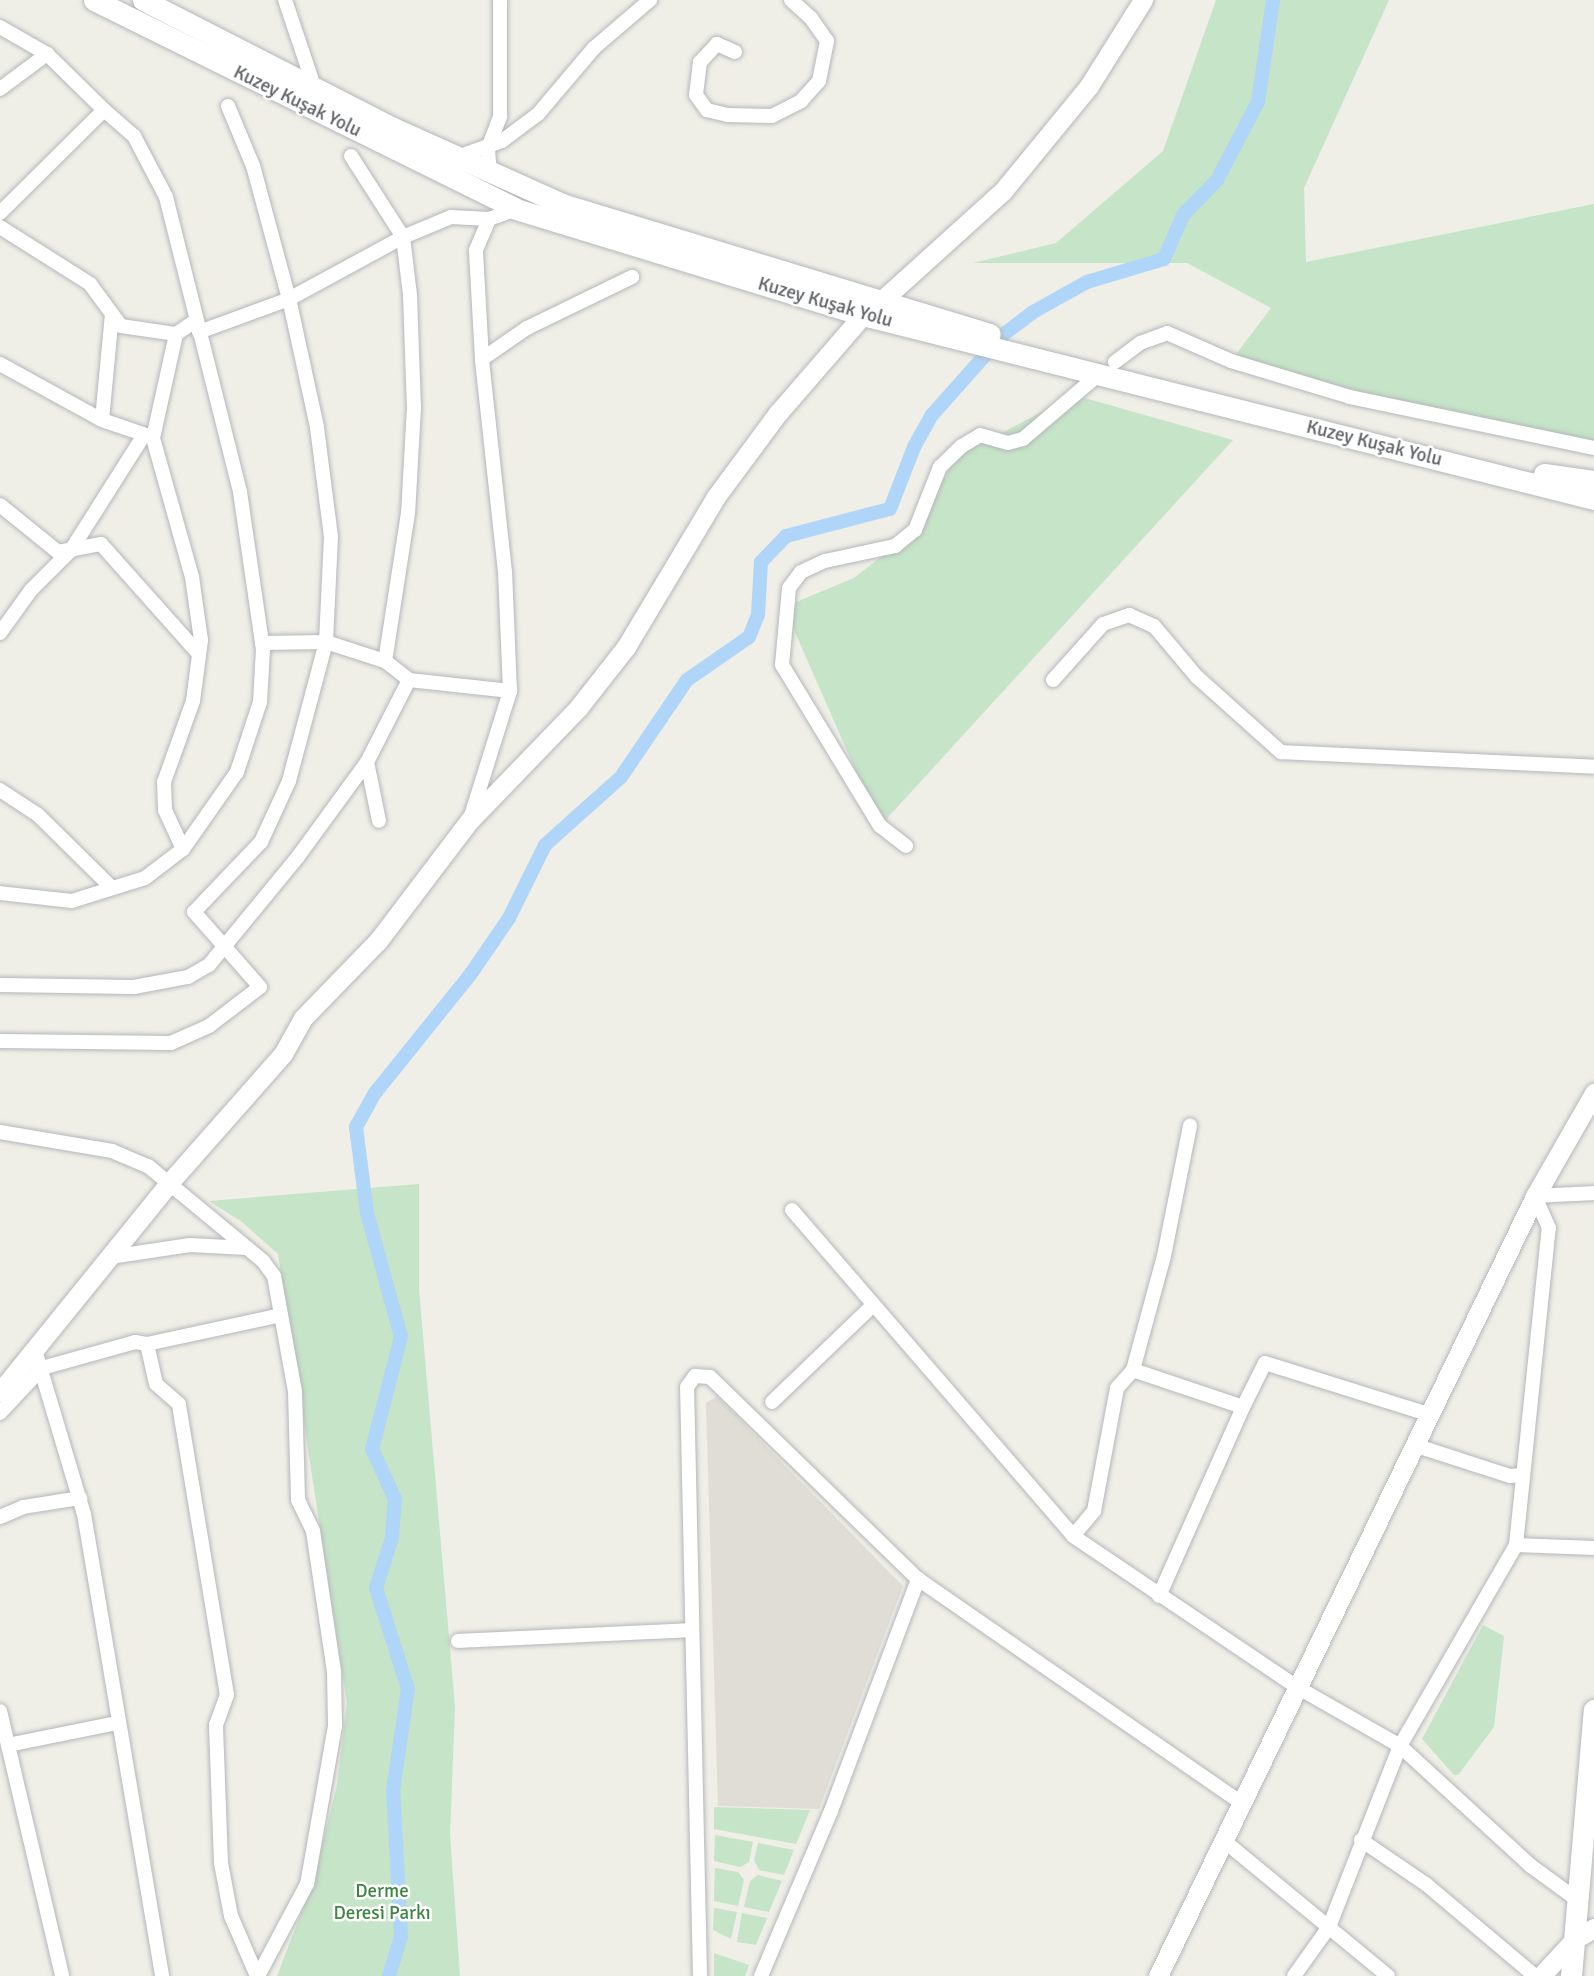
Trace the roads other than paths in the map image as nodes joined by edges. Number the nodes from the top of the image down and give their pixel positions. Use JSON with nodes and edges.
{"nodes":[{"id":1,"x":94,"y":0,"type":"edge"},
{"id":2,"x":143,"y":0,"type":"edge"},
{"id":3,"x":285,"y":0,"type":"edge"},
{"id":4,"x":500,"y":0,"type":"edge"},
{"id":5,"x":650,"y":0,"type":"edge"},
{"id":6,"x":790,"y":0,"type":"edge"},
{"id":7,"x":1143,"y":0,"type":"edge"},
{"id":8,"x":0,"y":27,"type":"edge"},
{"id":9,"x":303,"y":44,"type":"junction"},
{"id":10,"x":735,"y":52,"type":"dead end"},
{"id":11,"x":47,"y":54,"type":"junction"},
{"id":12,"x":285,"y":73,"type":"junction"},
{"id":13,"x":0,"y":89,"type":"edge"},
{"id":14,"x":315,"y":89,"type":"junction"},
{"id":15,"x":228,"y":106,"type":"dead end"},
{"id":16,"x":104,"y":110,"type":"junction"},
{"id":17,"x":488,"y":148,"type":"junction"},
{"id":18,"x":351,"y":156,"type":"dead end"},
{"id":19,"x":456,"y":158,"type":"junction"},
{"id":20,"x":490,"y":173,"type":"junction"},
{"id":21,"x":516,"y":209,"type":"junction"},
{"id":22,"x":0,"y":213,"type":"edge"},
{"id":23,"x":489,"y":219,"type":"junction"},
{"id":24,"x":0,"y":227,"type":"edge"},
{"id":25,"x":402,"y":237,"type":"junction"},
{"id":26,"x":632,"y":277,"type":"dead end"},
{"id":27,"x":289,"y":299,"type":"junction"},
{"id":28,"x":880,"y":302,"type":"junction"},
{"id":29,"x":112,"y":314,"type":"junction"},
{"id":30,"x":863,"y":315,"type":"junction"},
{"id":31,"x":197,"y":326,"type":"junction"},
{"id":32,"x":176,"y":334,"type":"junction"},
{"id":33,"x":965,"y":335,"type":"junction"},
{"id":34,"x":1027,"y":351,"type":"junction"},
{"id":35,"x":482,"y":359,"type":"junction"},
{"id":36,"x":1115,"y":362,"type":"dead end"},
{"id":37,"x":0,"y":364,"type":"edge"},
{"id":38,"x":1092,"y":380,"type":"dead end"},
{"id":39,"x":102,"y":420,"type":"junction"},
{"id":40,"x":149,"y":436,"type":"junction"},
{"id":41,"x":1594,"y":449,"type":"edge"},
{"id":42,"x":1594,"y":481,"type":"edge"},
{"id":43,"x":1594,"y":499,"type":"edge"},
{"id":44,"x":0,"y":506,"type":"edge"},
{"id":45,"x":71,"y":550,"type":"junction"},
{"id":46,"x":199,"y":622,"type":"junction"},
{"id":47,"x":0,"y":632,"type":"edge"},
{"id":48,"x":187,"y":640,"type":"junction"},
{"id":49,"x":326,"y":642,"type":"junction"},
{"id":50,"x":262,"y":643,"type":"junction"},
{"id":51,"x":199,"y":654,"type":"junction"},
{"id":52,"x":385,"y":661,"type":"junction"},
{"id":53,"x":409,"y":680,"type":"junction"},
{"id":54,"x":1053,"y":680,"type":"dead end"},
{"id":55,"x":510,"y":691,"type":"junction"},
{"id":56,"x":367,"y":762,"type":"junction"},
{"id":57,"x":1594,"y":767,"type":"edge"},
{"id":58,"x":0,"y":790,"type":"edge"},
{"id":59,"x":470,"y":820,"type":"junction"},
{"id":60,"x":379,"y":821,"type":"dead end"},
{"id":61,"x":906,"y":846,"type":"dead end"},
{"id":62,"x":183,"y":849,"type":"junction"},
{"id":63,"x":111,"y":887,"type":"junction"},
{"id":64,"x":0,"y":893,"type":"edge"},
{"id":65,"x":224,"y":943,"type":"junction"},
{"id":66,"x":0,"y":985,"type":"edge"},
{"id":67,"x":0,"y":1041,"type":"edge"},
{"id":68,"x":1594,"y":1093,"type":"edge"},
{"id":69,"x":1190,"y":1126,"type":"dead end"},
{"id":70,"x":0,"y":1132,"type":"edge"},
{"id":71,"x":170,"y":1182,"type":"junction"},
{"id":72,"x":1594,"y":1193,"type":"edge"},
{"id":73,"x":1535,"y":1196,"type":"junction"},
{"id":74,"x":792,"y":1210,"type":"dead end"},
{"id":75,"x":249,"y":1249,"type":"junction"},
{"id":76,"x":110,"y":1257,"type":"junction"},
{"id":77,"x":873,"y":1305,"type":"junction"},
{"id":78,"x":282,"y":1315,"type":"junction"},
{"id":79,"x":147,"y":1344,"type":"junction"},
{"id":80,"x":38,"y":1359,"type":"junction"},
{"id":81,"x":1133,"y":1370,"type":"junction"},
{"id":82,"x":2,"y":1387,"type":"edge"},
{"id":83,"x":772,"y":1402,"type":"dead end"},
{"id":84,"x":1243,"y":1406,"type":"junction"},
{"id":85,"x":0,"y":1413,"type":"edge"},
{"id":86,"x":1431,"y":1415,"type":"junction"},
{"id":87,"x":1417,"y":1446,"type":"junction"},
{"id":88,"x":1523,"y":1475,"type":"junction"},
{"id":89,"x":80,"y":1498,"type":"junction"},
{"id":90,"x":0,"y":1517,"type":"edge"},
{"id":91,"x":1073,"y":1536,"type":"junction"},
{"id":92,"x":1516,"y":1545,"type":"junction"},
{"id":93,"x":1594,"y":1548,"type":"edge"},
{"id":94,"x":918,"y":1579,"type":"junction"},
{"id":95,"x":1159,"y":1596,"type":"junction"},
{"id":96,"x":692,"y":1630,"type":"junction"},
{"id":97,"x":458,"y":1641,"type":"dead end"},
{"id":98,"x":1295,"y":1686,"type":"junction"},
{"id":99,"x":1594,"y":1710,"type":"edge"},
{"id":100,"x":0,"y":1711,"type":"edge"},
{"id":101,"x":117,"y":1723,"type":"junction"},
{"id":102,"x":8,"y":1745,"type":"junction"},
{"id":103,"x":1400,"y":1746,"type":"junction"},
{"id":104,"x":1241,"y":1804,"type":"junction"},
{"id":105,"x":1223,"y":1840,"type":"junction"},
{"id":106,"x":1361,"y":1840,"type":"junction"},
{"id":107,"x":1586,"y":1896,"type":"edge"},
{"id":108,"x":1329,"y":1927,"type":"junction"},
{"id":109,"x":1585,"y":1933,"type":"edge"},
{"id":110,"x":62,"y":1976,"type":"edge"},
{"id":111,"x":162,"y":1976,"type":"edge"},
{"id":112,"x":258,"y":1976,"type":"edge"},
{"id":113,"x":700,"y":1976,"type":"edge"},
{"id":114,"x":761,"y":1976,"type":"edge"},
{"id":115,"x":1158,"y":1976,"type":"edge"},
{"id":116,"x":1294,"y":1976,"type":"edge"},
{"id":117,"x":1388,"y":1976,"type":"edge"},
{"id":118,"x":1535,"y":1976,"type":"edge"},
{"id":119,"x":1541,"y":1976,"type":"edge"},
{"id":120,"x":1571,"y":1976,"type":"edge"}],
"edges":[{"from":1,"to":21,"type":"main road","name":"Kuzey Kuşak Yolu"},
{"from":2,"to":12,"type":"main road","name":"Kuzey Kuşak Yolu"},
{"from":3,"to":9,"type":"street"},
{"from":4,"to":17,"type":"street"},
{"from":5,"to":17,"type":"street"},
{"from":6,"to":10,"type":"street"},
{"from":7,"to":28,"type":"street"},
{"from":8,"to":11,"type":"street"},
{"from":9,"to":12,"type":"street"},
{"from":9,"to":14,"type":"street"},
{"from":11,"to":13,"type":"street"},
{"from":11,"to":16,"type":"street"},
{"from":12,"to":14,"type":"main road","name":"Kuzey Kuşak Yolu"},
{"from":14,"to":19,"type":"main road","name":"Kuzey Kuşak Yolu"},
{"from":15,"to":27,"type":"street"},
{"from":16,"to":22,"type":"street"},
{"from":16,"to":31,"type":"street"},
{"from":17,"to":19,"type":"street"},
{"from":17,"to":20,"type":"street"},
{"from":18,"to":25,"type":"street"},
{"from":19,"to":20,"type":"main road","name":"Kuzey Kuşak Yolu"},
{"from":20,"to":28,"type":"main road","name":"Kuzey Kuşak Yolu"},
{"from":21,"to":23,"type":"street"},
{"from":21,"to":30,"type":"main road","name":"Kuzey Kuşak Yolu"},
{"from":23,"to":25,"type":"street"},
{"from":23,"to":35,"type":"street"},
{"from":24,"to":29,"type":"street"},
{"from":25,"to":27,"type":"street"},
{"from":25,"to":52,"type":"street"},
{"from":26,"to":35,"type":"street"},
{"from":27,"to":31,"type":"street"},
{"from":27,"to":49,"type":"street"},
{"from":28,"to":33,"type":"main road","name":"Kuzey Kuşak Yolu"},
{"from":29,"to":32,"type":"street"},
{"from":29,"to":39,"type":"street"},
{"from":30,"to":33,"type":"main road","name":"Kuzey Kuşak Yolu"},
{"from":30,"to":59,"type":"street"},
{"from":31,"to":32,"type":"street"},
{"from":31,"to":50,"type":"street"},
{"from":32,"to":40,"type":"street"},
{"from":33,"to":34,"type":"main road","name":"Kuzey Kuşak Yolu"},
{"from":34,"to":42,"type":"main road","name":"Kuzey Kuşak Yolu"},
{"from":34,"to":43,"type":"main road","name":"Kuzey Kuşak Yolu"},
{"from":35,"to":55,"type":"street"},
{"from":36,"to":41,"type":"street"},
{"from":37,"to":39,"type":"street"},
{"from":38,"to":61,"type":"street"},
{"from":39,"to":40,"type":"street"},
{"from":40,"to":45,"type":"street"},
{"from":40,"to":46,"type":"street"},
{"from":44,"to":45,"type":"street"},
{"from":45,"to":47,"type":"street"},
{"from":45,"to":48,"type":"street"},
{"from":46,"to":48,"type":"street"},
{"from":46,"to":51,"type":"street"},
{"from":48,"to":51,"type":"street"},
{"from":49,"to":50,"type":"street"},
{"from":49,"to":52,"type":"street"},
{"from":49,"to":65,"type":"street"},
{"from":50,"to":62,"type":"street"},
{"from":51,"to":62,"type":"street"},
{"from":52,"to":53,"type":"street"},
{"from":53,"to":55,"type":"street"},
{"from":53,"to":56,"type":"street"},
{"from":54,"to":57,"type":"street"},
{"from":55,"to":59,"type":"street"},
{"from":56,"to":60,"type":"street"},
{"from":56,"to":65,"type":"street"},
{"from":58,"to":63,"type":"street"},
{"from":59,"to":71,"type":"street"},
{"from":62,"to":63,"type":"street"},
{"from":63,"to":64,"type":"street"},
{"from":65,"to":66,"type":"street"},
{"from":65,"to":67,"type":"street"},
{"from":68,"to":73,"type":"street"},
{"from":69,"to":81,"type":"street"},
{"from":70,"to":71,"type":"street"},
{"from":71,"to":75,"type":"street"},
{"from":71,"to":76,"type":"street"},
{"from":72,"to":73,"type":"street"},
{"from":73,"to":86,"type":"street"},
{"from":73,"to":88,"type":"street"},
{"from":74,"to":77,"type":"street"},
{"from":75,"to":76,"type":"street"},
{"from":75,"to":78,"type":"street"},
{"from":76,"to":80,"type":"street"},
{"from":77,"to":83,"type":"street"},
{"from":77,"to":91,"type":"street"},
{"from":78,"to":79,"type":"street"},
{"from":78,"to":112,"type":"street"},
{"from":79,"to":80,"type":"street"},
{"from":79,"to":112,"type":"street"},
{"from":80,"to":82,"type":"street"},
{"from":80,"to":85,"type":"street"},
{"from":80,"to":89,"type":"street"},
{"from":81,"to":84,"type":"street"},
{"from":81,"to":91,"type":"street"},
{"from":84,"to":86,"type":"street"},
{"from":84,"to":95,"type":"street"},
{"from":86,"to":87,"type":"street"},
{"from":87,"to":88,"type":"street"},
{"from":87,"to":98,"type":"street"},
{"from":88,"to":92,"type":"street"},
{"from":89,"to":90,"type":"street"},
{"from":89,"to":101,"type":"street"},
{"from":91,"to":95,"type":"street"},
{"from":92,"to":93,"type":"street"},
{"from":92,"to":103,"type":"street"},
{"from":94,"to":96,"type":"street"},
{"from":94,"to":104,"type":"street"},
{"from":94,"to":114,"type":"street"},
{"from":95,"to":98,"type":"street"},
{"from":96,"to":97,"type":"street"},
{"from":96,"to":113,"type":"street"},
{"from":98,"to":103,"type":"street"},
{"from":98,"to":104,"type":"street"},
{"from":99,"to":107,"type":"main road"},
{"from":100,"to":102,"type":"street"},
{"from":101,"to":102,"type":"street"},
{"from":101,"to":111,"type":"street"},
{"from":102,"to":110,"type":"street"},
{"from":103,"to":106,"type":"street"},
{"from":103,"to":107,"type":"street"},
{"from":104,"to":105,"type":"street"},
{"from":105,"to":108,"type":"street"},
{"from":105,"to":115,"type":"street"},
{"from":106,"to":108,"type":"street"},
{"from":106,"to":118,"type":"street"},
{"from":107,"to":109,"type":"main road"},
{"from":108,"to":116,"type":"street"},
{"from":108,"to":117,"type":"street"},
{"from":109,"to":119,"type":"street"},
{"from":109,"to":120,"type":"main road"}]}
